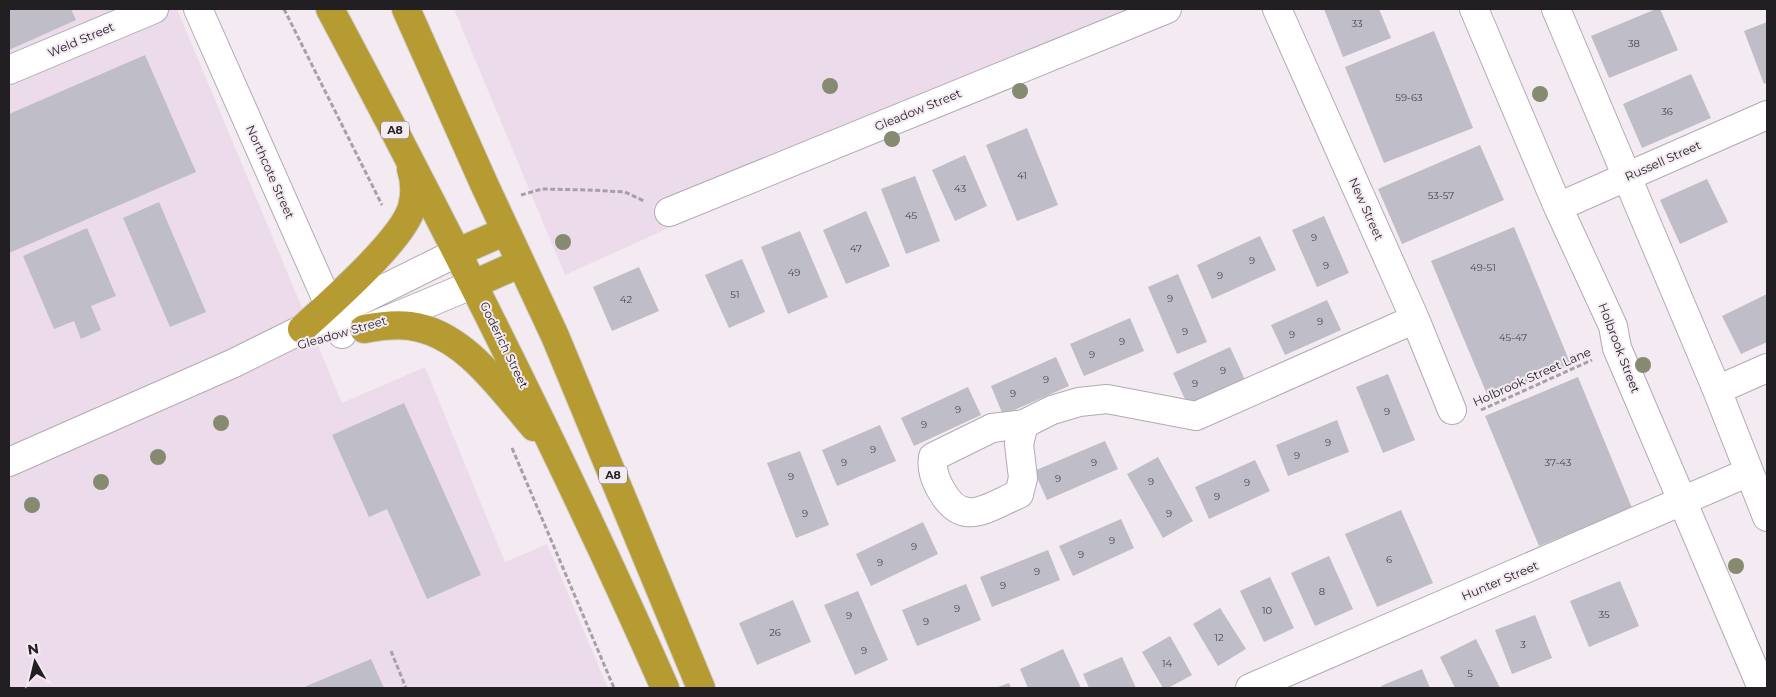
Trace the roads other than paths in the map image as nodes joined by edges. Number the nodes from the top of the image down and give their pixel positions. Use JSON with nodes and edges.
{"nodes":[{"id":1,"x":154,"y":9,"type":"edge"},
{"id":2,"x":198,"y":9,"type":"edge"},
{"id":3,"x":330,"y":9,"type":"edge"},
{"id":4,"x":406,"y":9,"type":"edge"},
{"id":5,"x":1167,"y":9,"type":"edge"},
{"id":6,"x":1277,"y":9,"type":"edge"},
{"id":7,"x":1474,"y":9,"type":"edge"},
{"id":8,"x":1556,"y":9,"type":"edge"},
{"id":9,"x":9,"y":70,"type":"edge"},
{"id":10,"x":1767,"y":115,"type":"edge"},
{"id":11,"x":403,"y":146,"type":"junction"},
{"id":12,"x":1628,"y":176,"type":"junction"},
{"id":13,"x":1558,"y":207,"type":"junction"},
{"id":14,"x":669,"y":212,"type":"road end"},
{"id":15,"x":506,"y":231,"type":"junction"},
{"id":16,"x":458,"y":252,"type":"junction"},
{"id":17,"x":521,"y":263,"type":"junction"},
{"id":18,"x":474,"y":284,"type":"junction"},
{"id":19,"x":1415,"y":319,"type":"junction"},
{"id":20,"x":342,"y":320,"type":"junction"},
{"id":21,"x":302,"y":329,"type":"joint"},
{"id":22,"x":234,"y":364,"type":"junction"},
{"id":23,"x":1767,"y":368,"type":"edge"},
{"id":24,"x":1717,"y":390,"type":"junction"},
{"id":25,"x":1452,"y":410,"type":"road end"},
{"id":26,"x":1024,"y":424,"type":"dead end"},
{"id":27,"x":556,"y":452,"type":"junction"},
{"id":28,"x":9,"y":462,"type":"edge"},
{"id":29,"x":1749,"y":472,"type":"junction"},
{"id":30,"x":1682,"y":503,"type":"junction"},
{"id":31,"x":1767,"y":517,"type":"edge"},
{"id":32,"x":665,"y":688,"type":"edge"},
{"id":33,"x":701,"y":688,"type":"edge"},
{"id":34,"x":1250,"y":688,"type":"edge"},
{"id":35,"x":1762,"y":688,"type":"edge"}],
"edges":[{"from":1,"to":9,"type":"street","name":"Weld Street"},
{"from":2,"to":20,"type":"street","name":"Northcote Street"},
{"from":3,"to":11,"type":"highway","name":"Goderich Street","number":"A8"},
{"from":4,"to":15,"type":"highway","number":"A8"},
{"from":5,"to":14,"type":"street","name":"Gleadow Street"},
{"from":6,"to":19,"type":"street","name":"New Street"},
{"from":7,"to":13,"type":"street","name":"Holbrook Street"},
{"from":8,"to":12,"type":"street"},
{"from":10,"to":12,"type":"street","name":"Russell Street"},
{"from":11,"to":16,"type":"highway","name":"Goderich Street","number":"A8"},
{"from":11,"to":20,"type":"highway"},
{"from":12,"to":13,"type":"street","name":"Russell Street"},
{"from":12,"to":24,"type":"street"},
{"from":13,"to":30,"type":"street","name":"Holbrook Street"},
{"from":15,"to":16,"type":"highway"},
{"from":15,"to":17,"type":"highway","number":"A8"},
{"from":16,"to":18,"type":"highway","name":"Goderich Street","number":"A8"},
{"from":16,"to":20,"type":"street","name":"Gleadow Street"},
{"from":17,"to":18,"type":"highway"},
{"from":17,"to":33,"type":"highway","number":"A8"},
{"from":18,"to":20,"type":"street","name":"Gleadow Street"},
{"from":18,"to":27,"type":"highway","name":"Goderich Street","number":"A8"},
{"from":19,"to":25,"type":"street","name":"New Street"},
{"from":19,"to":26,"type":"street"},
{"from":20,"to":21,"type":"highway"},
{"from":20,"to":22,"type":"street","name":"Gleadow Street"},
{"from":20,"to":27,"type":"highway"},
{"from":21,"to":22,"type":"street","name":"Gleadow Street"},
{"from":22,"to":28,"type":"street","name":"Gleadow Street"},
{"from":23,"to":24,"type":"street"},
{"from":24,"to":29,"type":"street"},
{"from":27,"to":32,"type":"highway","name":"Goderich Street","number":"A8"},
{"from":29,"to":30,"type":"street","name":"Hunter Street"},
{"from":29,"to":31,"type":"street"},
{"from":30,"to":34,"type":"street","name":"Hunter Street"},
{"from":30,"to":35,"type":"street","name":"Holbrook Street"}]}
